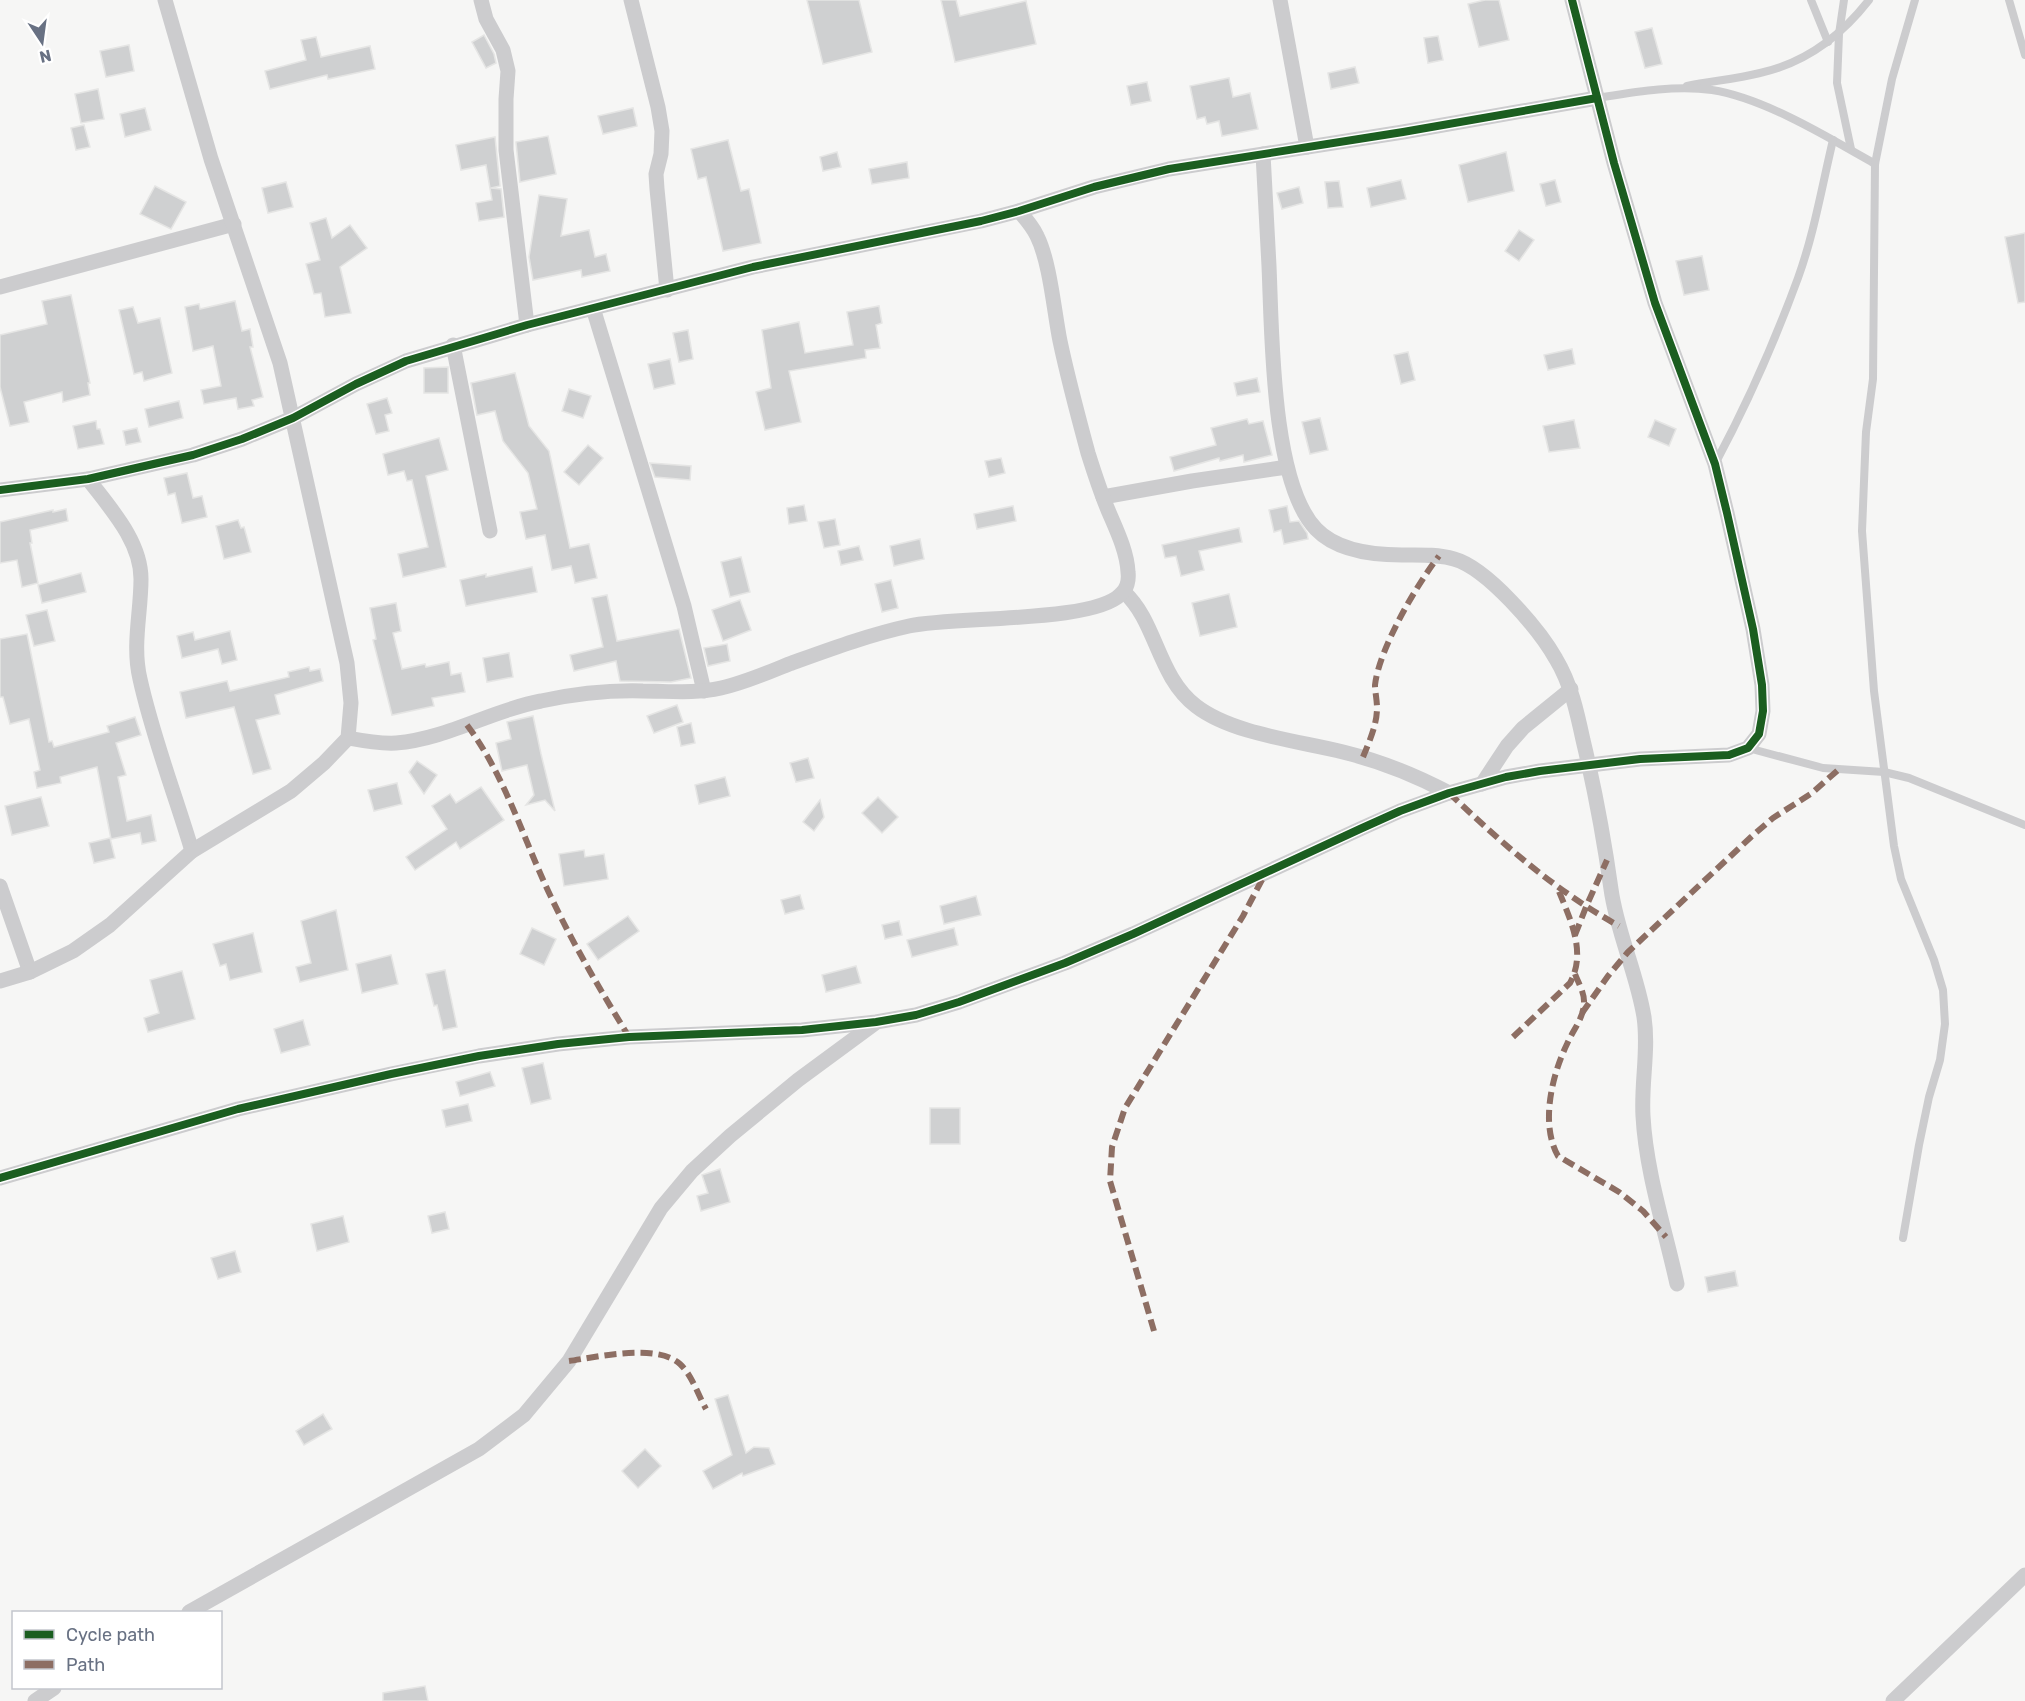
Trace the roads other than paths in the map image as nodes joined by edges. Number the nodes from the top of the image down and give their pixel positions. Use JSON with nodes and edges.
{"nodes":[{"id":1,"x":165,"y":0,"type":"edge"},
{"id":2,"x":481,"y":0,"type":"edge"},
{"id":3,"x":631,"y":0,"type":"edge"},
{"id":4,"x":1280,"y":0,"type":"edge"},
{"id":5,"x":1572,"y":0,"type":"edge"},
{"id":6,"x":1811,"y":0,"type":"edge"},
{"id":7,"x":1844,"y":0,"type":"edge"},
{"id":8,"x":1869,"y":0,"type":"edge"},
{"id":9,"x":1915,"y":0,"type":"edge"},
{"id":10,"x":2010,"y":0,"type":"edge"},
{"id":11,"x":1839,"y":34,"type":"junction"},
{"id":12,"x":1828,"y":42,"type":"junction"},
{"id":13,"x":2025,"y":55,"type":"edge"},
{"id":14,"x":1678,"y":88,"type":"junction"},
{"id":15,"x":1597,"y":98,"type":"junction"},
{"id":16,"x":1833,"y":140,"type":"junction"},
{"id":17,"x":1307,"y":147,"type":"junction"},
{"id":18,"x":1851,"y":149,"type":"junction"},
{"id":19,"x":1263,"y":154,"type":"junction"},
{"id":20,"x":1875,"y":164,"type":"junction"},
{"id":21,"x":1019,"y":211,"type":"junction"},
{"id":22,"x":234,"y":224,"type":"junction"},
{"id":23,"x":0,"y":287,"type":"edge"},
{"id":24,"x":667,"y":290,"type":"junction"},
{"id":25,"x":593,"y":308,"type":"junction"},
{"id":26,"x":527,"y":325,"type":"junction"},
{"id":27,"x":453,"y":345,"type":"junction"},
{"id":28,"x":293,"y":418,"type":"junction"},
{"id":29,"x":1715,"y":464,"type":"junction"},
{"id":30,"x":1287,"y":467,"type":"junction"},
{"id":31,"x":88,"y":479,"type":"junction"},
{"id":32,"x":0,"y":490,"type":"edge"},
{"id":33,"x":1103,"y":497,"type":"junction"},
{"id":34,"x":490,"y":531,"type":"dead end"},
{"id":35,"x":1124,"y":592,"type":"junction"},
{"id":36,"x":1571,"y":689,"type":"junction"},
{"id":37,"x":704,"y":691,"type":"junction"},
{"id":38,"x":348,"y":738,"type":"junction"},
{"id":39,"x":1748,"y":748,"type":"junction"},
{"id":40,"x":1589,"y":764,"type":"junction"},
{"id":41,"x":1884,"y":772,"type":"junction"},
{"id":42,"x":1482,"y":784,"type":"junction"},
{"id":43,"x":1449,"y":794,"type":"junction"},
{"id":44,"x":2025,"y":825,"type":"edge"},
{"id":45,"x":192,"y":851,"type":"junction"},
{"id":46,"x":0,"y":886,"type":"edge"},
{"id":47,"x":30,"y":972,"type":"junction"},
{"id":48,"x":0,"y":981,"type":"edge"},
{"id":49,"x":876,"y":1022,"type":"junction"},
{"id":50,"x":0,"y":1178,"type":"edge"},
{"id":51,"x":1903,"y":1238,"type":"dead end"},
{"id":52,"x":1677,"y":1284,"type":"dead end"},
{"id":53,"x":2025,"y":1575,"type":"edge"},
{"id":54,"x":191,"y":1611,"type":"edge"},
{"id":55,"x":53,"y":1689,"type":"edge"},
{"id":56,"x":35,"y":1701,"type":"edge"},
{"id":57,"x":1893,"y":1701,"type":"edge"}],
"edges":[{"from":1,"to":22,"type":"street"},
{"from":2,"to":26,"type":"street"},
{"from":3,"to":24,"type":"street"},
{"from":4,"to":17,"type":"street"},
{"from":5,"to":15,"type":"street"},
{"from":6,"to":12,"type":"lane"},
{"from":7,"to":11,"type":"lane"},
{"from":8,"to":11,"type":"lane"},
{"from":9,"to":20,"type":"lane"},
{"from":10,"to":13,"type":"lane"},
{"from":11,"to":12,"type":"lane"},
{"from":11,"to":18,"type":"lane"},
{"from":12,"to":14,"type":"lane"},
{"from":14,"to":15,"type":"lane"},
{"from":14,"to":16,"type":"lane"},
{"from":15,"to":17,"type":"street"},
{"from":15,"to":29,"type":"street"},
{"from":16,"to":18,"type":"lane"},
{"from":16,"to":29,"type":"lane"},
{"from":17,"to":19,"type":"street"},
{"from":18,"to":20,"type":"lane"},
{"from":19,"to":21,"type":"street"},
{"from":19,"to":30,"type":"street"},
{"from":20,"to":41,"type":"lane"},
{"from":21,"to":24,"type":"street"},
{"from":21,"to":33,"type":"street"},
{"from":22,"to":23,"type":"street"},
{"from":22,"to":28,"type":"street"},
{"from":24,"to":25,"type":"street"},
{"from":25,"to":26,"type":"street"},
{"from":25,"to":37,"type":"street"},
{"from":26,"to":27,"type":"street"},
{"from":27,"to":28,"type":"street"},
{"from":27,"to":34,"type":"street"},
{"from":28,"to":31,"type":"street"},
{"from":28,"to":38,"type":"street"},
{"from":29,"to":39,"type":"street"},
{"from":30,"to":33,"type":"street"},
{"from":30,"to":36,"type":"street"},
{"from":31,"to":32,"type":"street"},
{"from":31,"to":45,"type":"street"},
{"from":33,"to":35,"type":"street"},
{"from":35,"to":37,"type":"street"},
{"from":35,"to":43,"type":"street"},
{"from":36,"to":40,"type":"street"},
{"from":36,"to":42,"type":"street"},
{"from":37,"to":38,"type":"street"},
{"from":38,"to":45,"type":"street"},
{"from":39,"to":40,"type":"street"},
{"from":39,"to":41,"type":"lane"},
{"from":40,"to":42,"type":"street"},
{"from":40,"to":52,"type":"street"},
{"from":41,"to":44,"type":"lane"},
{"from":41,"to":51,"type":"lane"},
{"from":42,"to":43,"type":"street"},
{"from":43,"to":49,"type":"street"},
{"from":45,"to":47,"type":"street"},
{"from":46,"to":47,"type":"street"},
{"from":47,"to":48,"type":"street"},
{"from":49,"to":50,"type":"street"},
{"from":49,"to":54,"type":"street"},
{"from":53,"to":57,"type":"street"},
{"from":55,"to":56,"type":"street"}]}
